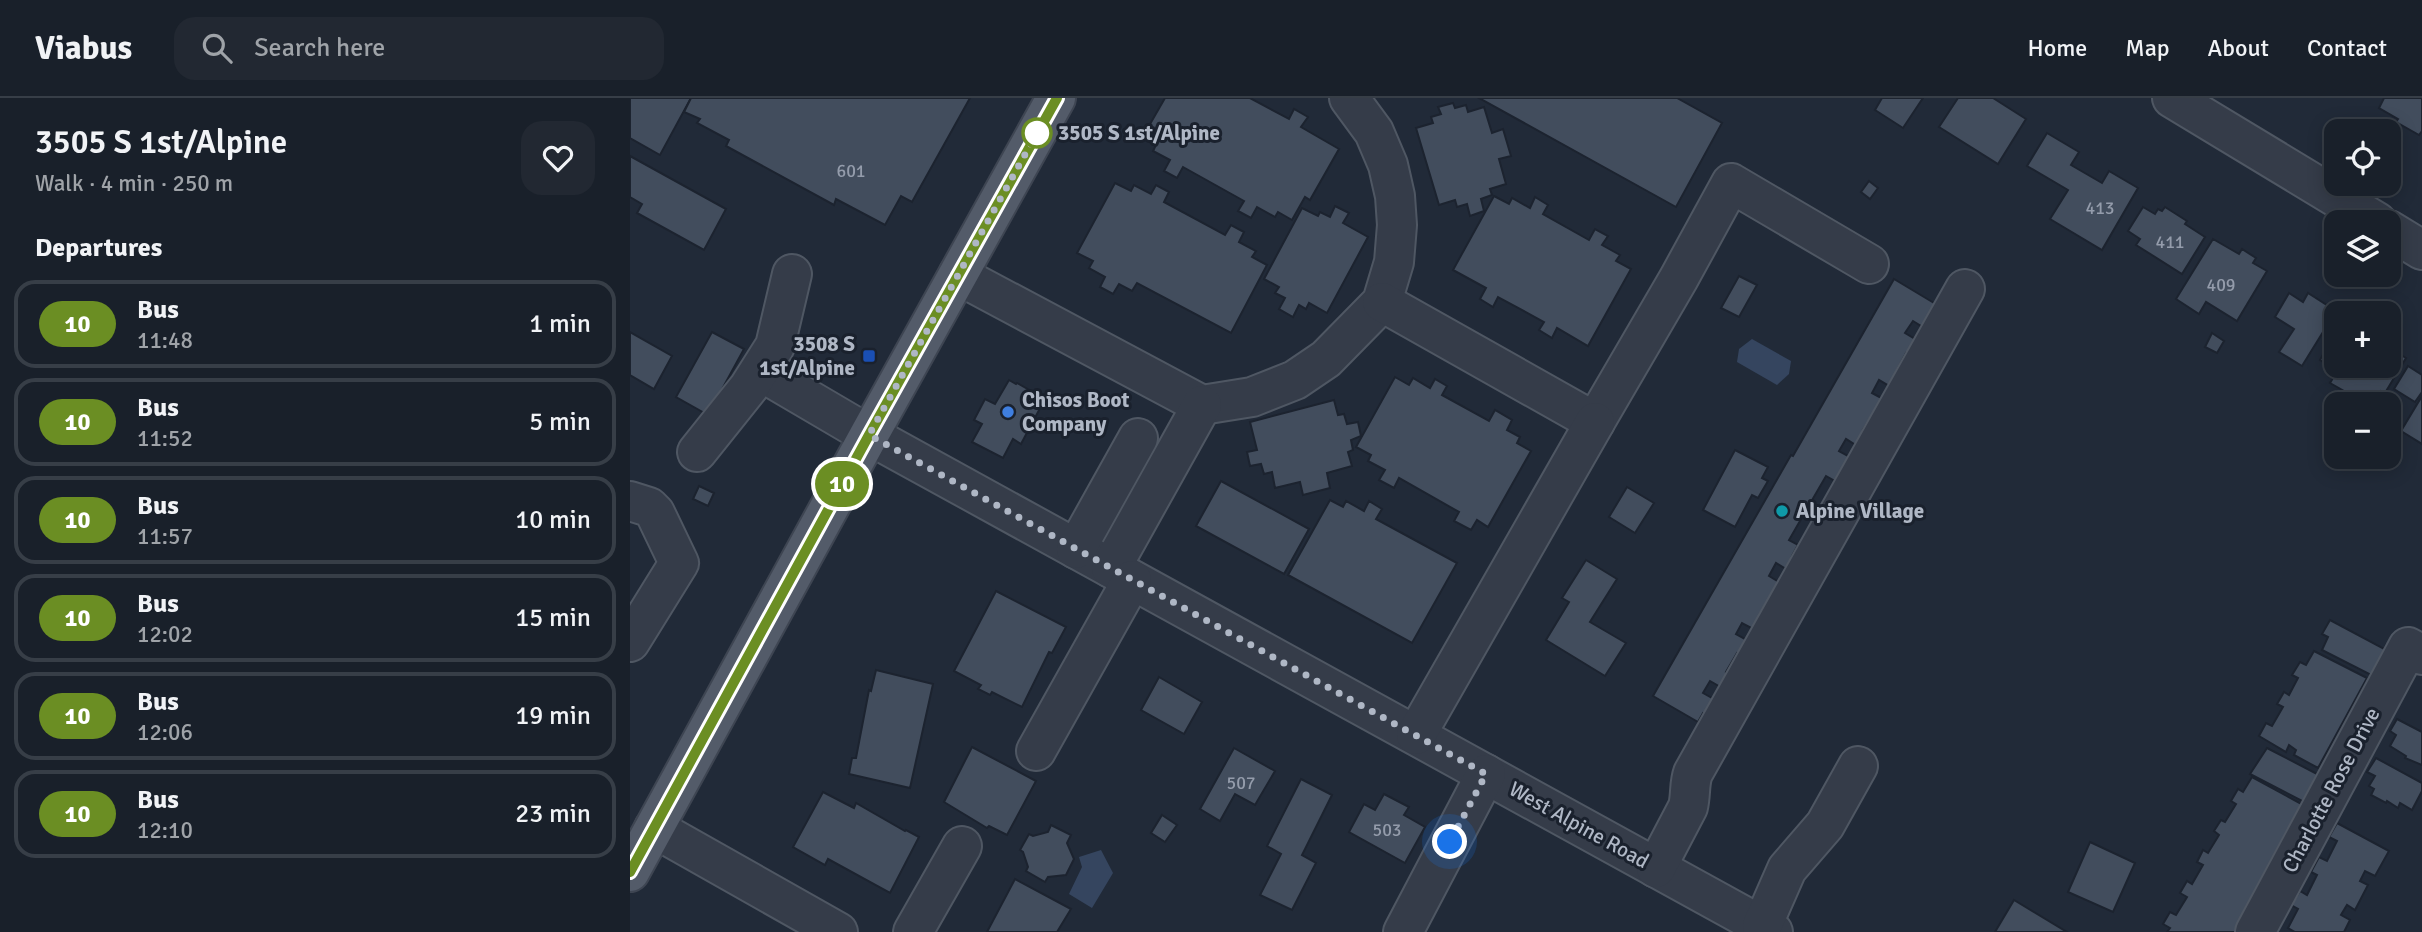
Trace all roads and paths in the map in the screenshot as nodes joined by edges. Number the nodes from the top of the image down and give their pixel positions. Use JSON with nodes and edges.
{"nodes":[{"id":1,"x":1056,"y":98,"type":"edge"},
{"id":2,"x":1349,"y":98,"type":"edge"},
{"id":3,"x":2172,"y":98,"type":"edge"},
{"id":4,"x":2357,"y":210,"type":"edge"},
{"id":5,"x":2401,"y":237,"type":"edge"},
{"id":6,"x":2422,"y":250,"type":"edge"},
{"id":7,"x":1869,"y":264,"type":"dead end"},
{"id":8,"x":792,"y":274,"type":"dead end"},
{"id":9,"x":958,"y":275,"type":"junction"},
{"id":10,"x":1965,"y":289,"type":"dead end"},
{"id":11,"x":1382,"y":302,"type":"junction"},
{"id":12,"x":760,"y":370,"type":"junction"},
{"id":13,"x":1202,"y":405,"type":"junction"},
{"id":14,"x":1595,"y":422,"type":"junction"},
{"id":15,"x":869,"y":435,"type":"junction"},
{"id":16,"x":1138,"y":438,"type":"dead end"},
{"id":17,"x":697,"y":452,"type":"dead end"},
{"id":18,"x":630,"y":502,"type":"edge"},
{"id":19,"x":1076,"y":549,"type":"junction"},
{"id":20,"x":1121,"y":574,"type":"junction"},
{"id":21,"x":630,"y":642,"type":"edge"},
{"id":22,"x":2415,"y":651,"type":"edge"},
{"id":23,"x":1416,"y":735,"type":"junction"},
{"id":24,"x":1036,"y":751,"type":"dead end"},
{"id":25,"x":1858,"y":766,"type":"dead end"},
{"id":26,"x":1486,"y":774,"type":"junction"},
{"id":27,"x":654,"y":828,"type":"junction"},
{"id":28,"x":962,"y":846,"type":"dead end"},
{"id":29,"x":1656,"y":868,"type":"junction"},
{"id":30,"x":630,"y":872,"type":"edge"},
{"id":31,"x":1768,"y":929,"type":"edge"},
{"id":32,"x":838,"y":932,"type":"edge"},
{"id":33,"x":913,"y":932,"type":"edge"},
{"id":34,"x":1403,"y":932,"type":"edge"},
{"id":35,"x":2255,"y":932,"type":"edge"}],
"edges":[{"from":1,"to":9,"type":"main road"},
{"from":2,"to":11,"type":"street"},
{"from":3,"to":4,"type":"street"},
{"from":5,"to":6,"type":"street"},
{"from":7,"to":14,"type":"street"},
{"from":8,"to":12,"type":"street"},
{"from":9,"to":13,"type":"street"},
{"from":9,"to":15,"type":"main road"},
{"from":10,"to":29,"type":"street"},
{"from":11,"to":13,"type":"street"},
{"from":11,"to":14,"type":"street"},
{"from":12,"to":15,"type":"street","name":"West Alpine Road"},
{"from":12,"to":17,"type":"street"},
{"from":13,"to":20,"type":"street"},
{"from":14,"to":23,"type":"street"},
{"from":15,"to":19,"type":"street","name":"West Alpine Road"},
{"from":15,"to":27,"type":"main road"},
{"from":16,"to":19,"type":"street"},
{"from":18,"to":21,"type":"street"},
{"from":19,"to":20,"type":"street","name":"West Alpine Road"},
{"from":20,"to":23,"type":"street","name":"West Alpine Road"},
{"from":20,"to":24,"type":"street"},
{"from":22,"to":35,"type":"street","name":"Charlotte Rose Drive"},
{"from":23,"to":26,"type":"street","name":"West Alpine Road"},
{"from":25,"to":31,"type":"street"},
{"from":26,"to":29,"type":"street","name":"West Alpine Road"},
{"from":26,"to":34,"type":"street"},
{"from":27,"to":30,"type":"main road"},
{"from":27,"to":32,"type":"street"},
{"from":28,"to":33,"type":"street"},
{"from":29,"to":31,"type":"street","name":"West Alpine Road"}]}
